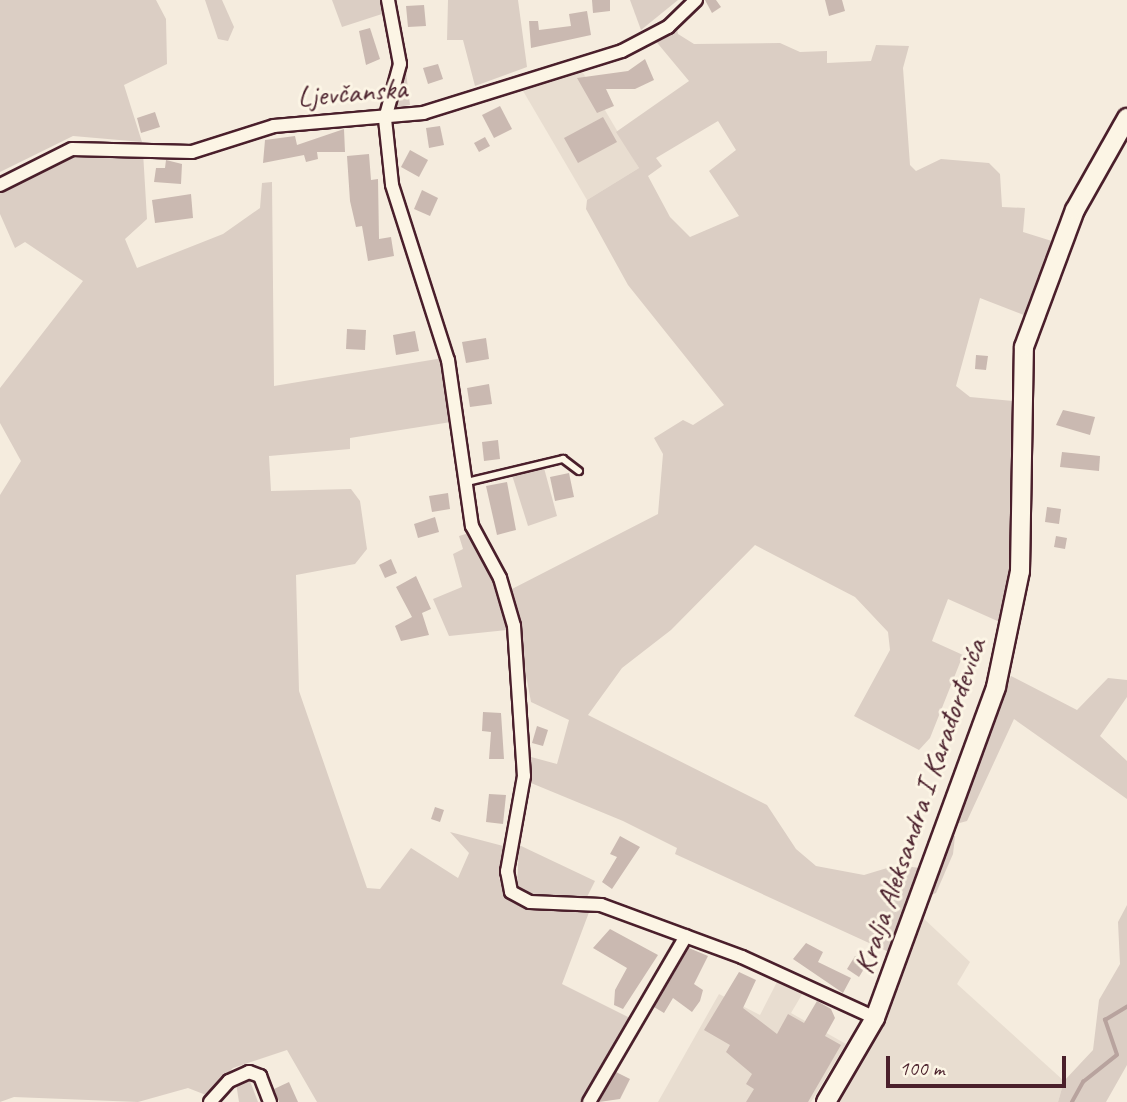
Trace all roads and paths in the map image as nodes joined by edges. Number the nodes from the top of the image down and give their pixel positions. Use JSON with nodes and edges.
{"nodes":[{"id":1,"x":388,"y":0,"type":"edge"},
{"id":2,"x":696,"y":0,"type":"edge"},
{"id":3,"x":1127,"y":118,"type":"edge"},
{"id":4,"x":385,"y":119,"type":"junction"},
{"id":5,"x":0,"y":185,"type":"edge"},
{"id":6,"x":579,"y":471,"type":"dead end"},
{"id":7,"x":465,"y":482,"type":"junction"},
{"id":8,"x":686,"y":936,"type":"junction"},
{"id":9,"x":875,"y":1018,"type":"junction"},
{"id":10,"x":211,"y":1102,"type":"edge"},
{"id":11,"x":270,"y":1102,"type":"edge"},
{"id":12,"x":589,"y":1102,"type":"edge"},
{"id":13,"x":826,"y":1102,"type":"edge"}],
"edges":[{"from":1,"to":4,"type":"street"},
{"from":2,"to":4,"type":"street","name":"Ljevčanska"},
{"from":3,"to":9,"type":"street","name":"Kralja Aleksandra I Karađorđevića"},
{"from":4,"to":5,"type":"street","name":"Ljevčanska"},
{"from":4,"to":7,"type":"street"},
{"from":6,"to":7,"type":"lane"},
{"from":7,"to":8,"type":"street"},
{"from":8,"to":9,"type":"street"},
{"from":8,"to":12,"type":"street"},
{"from":9,"to":13,"type":"street","name":"Kralja Aleksandra I Karađorđevića"},
{"from":10,"to":11,"type":"street"}]}
